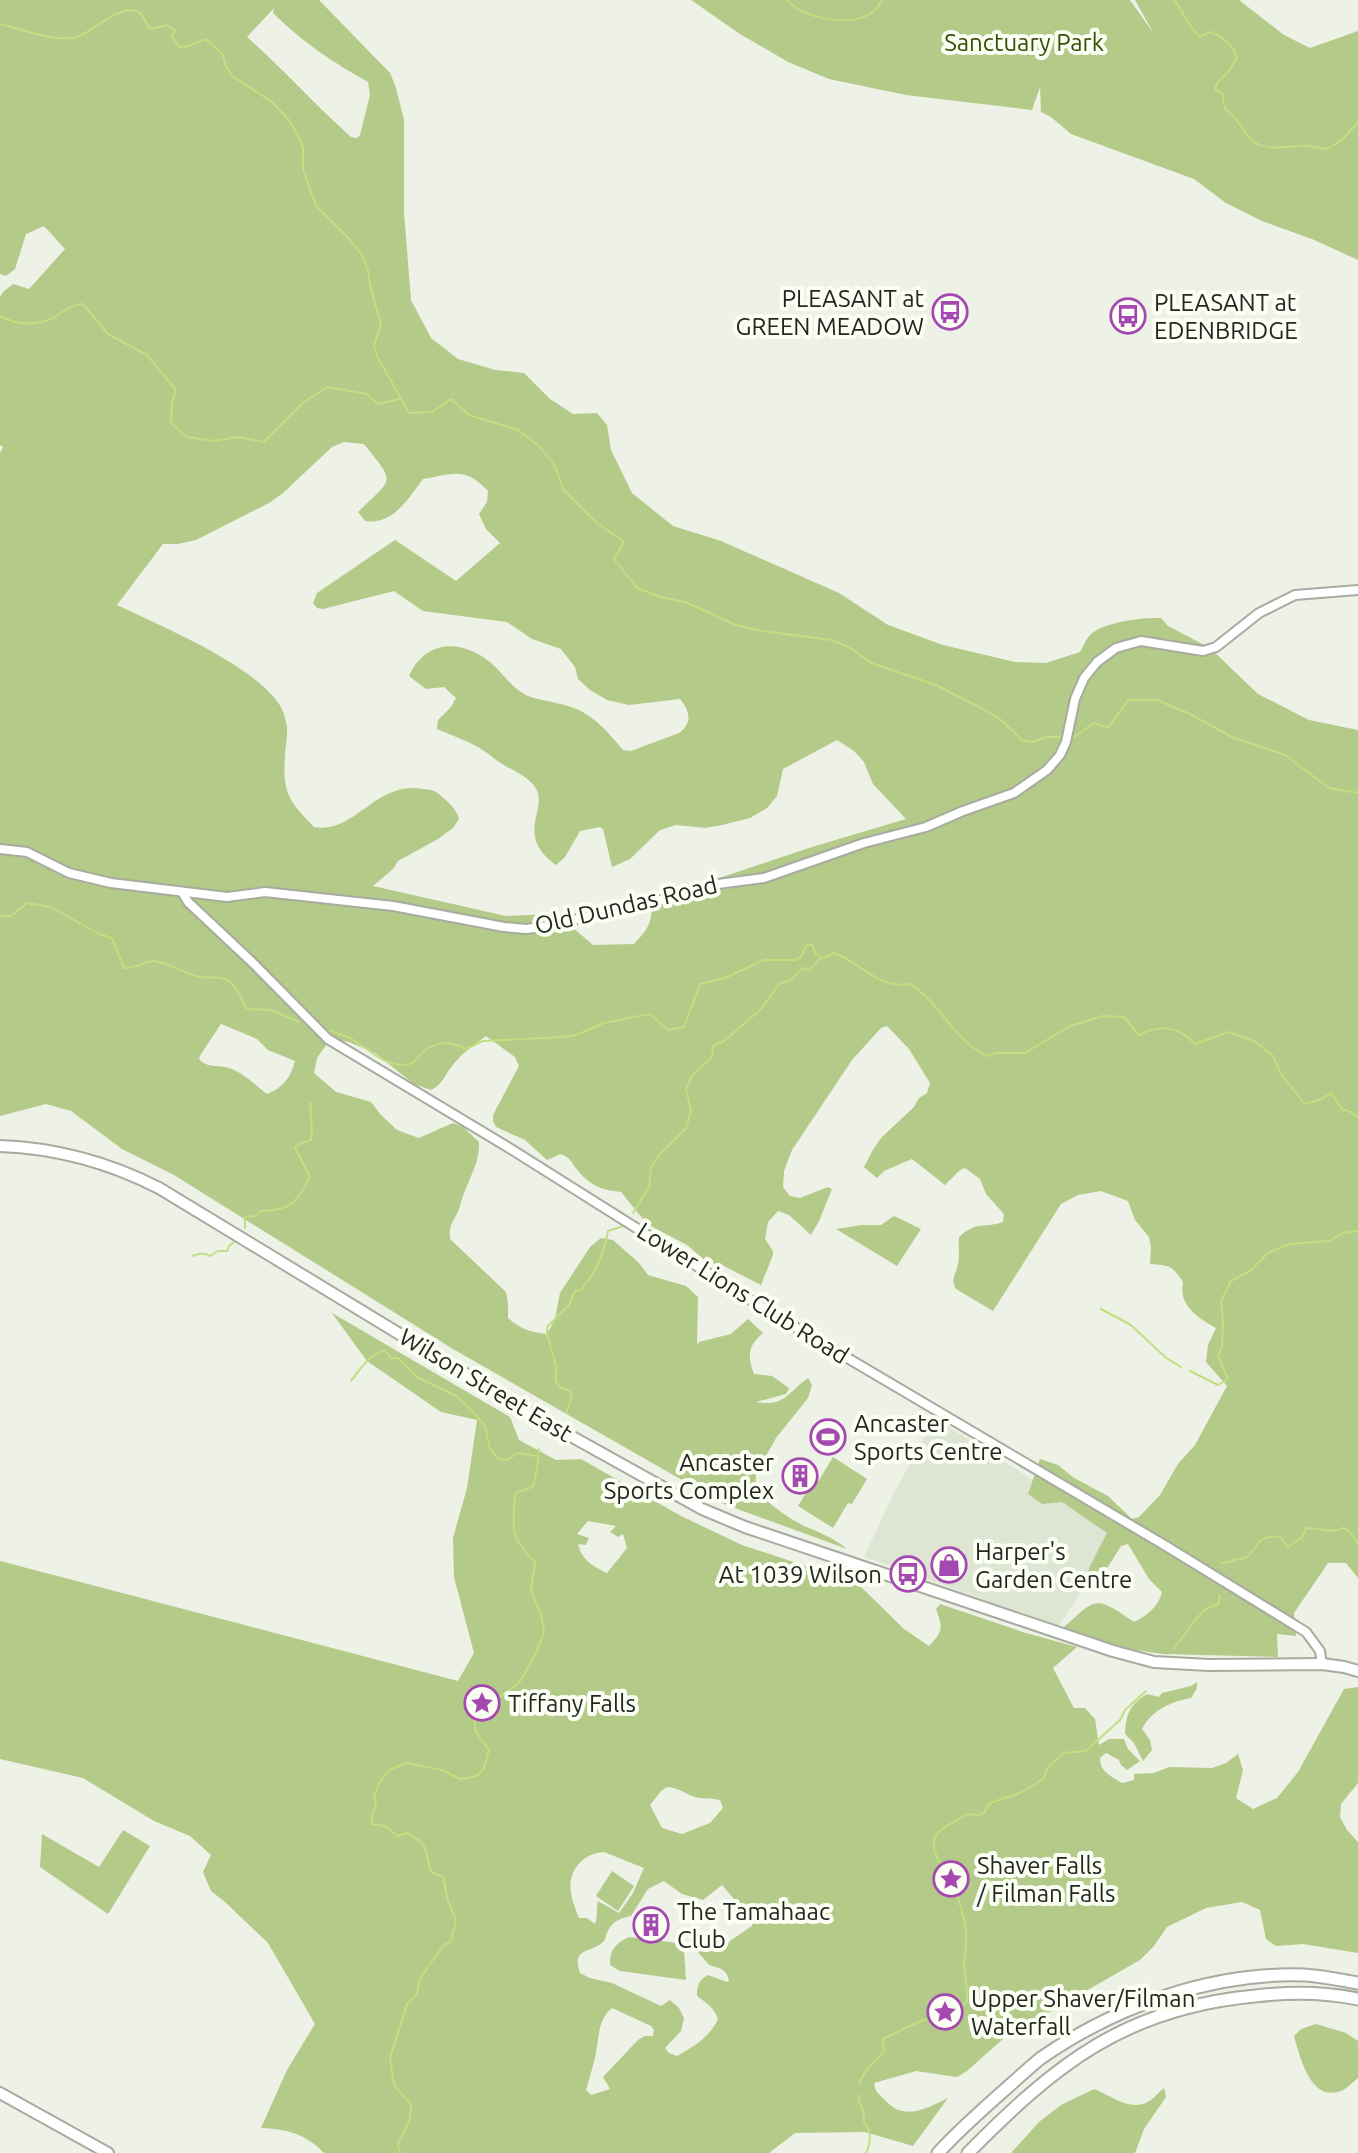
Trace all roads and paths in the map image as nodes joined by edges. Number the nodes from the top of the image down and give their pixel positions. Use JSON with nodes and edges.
{"nodes":[{"id":1,"x":1358,"y":590,"type":"edge"},
{"id":2,"x":0,"y":849,"type":"edge"},
{"id":3,"x":182,"y":892,"type":"junction"},
{"id":4,"x":0,"y":1146,"type":"edge"},
{"id":5,"x":1322,"y":1664,"type":"junction"},
{"id":6,"x":1358,"y":1671,"type":"edge"},
{"id":7,"x":1358,"y":1983,"type":"edge"},
{"id":8,"x":1358,"y":1999,"type":"edge"},
{"id":9,"x":0,"y":2093,"type":"edge"},
{"id":10,"x":108,"y":2153,"type":"edge"},
{"id":11,"x":938,"y":2153,"type":"edge"},
{"id":12,"x":968,"y":2153,"type":"edge"}],
"edges":[{"from":1,"to":3,"type":"street","name":"Old Dundas Road"},
{"from":2,"to":3,"type":"street","name":"Old Dundas Road"},
{"from":3,"to":5,"type":"street","name":"Lower Lions Club Road"},
{"from":4,"to":5,"type":"main road","name":"Wilson Street East"},
{"from":5,"to":6,"type":"main road","name":"Wilson Street East"},
{"from":7,"to":11,"type":"highway"},
{"from":8,"to":12,"type":"highway"},
{"from":9,"to":10,"type":"main road"}]}
